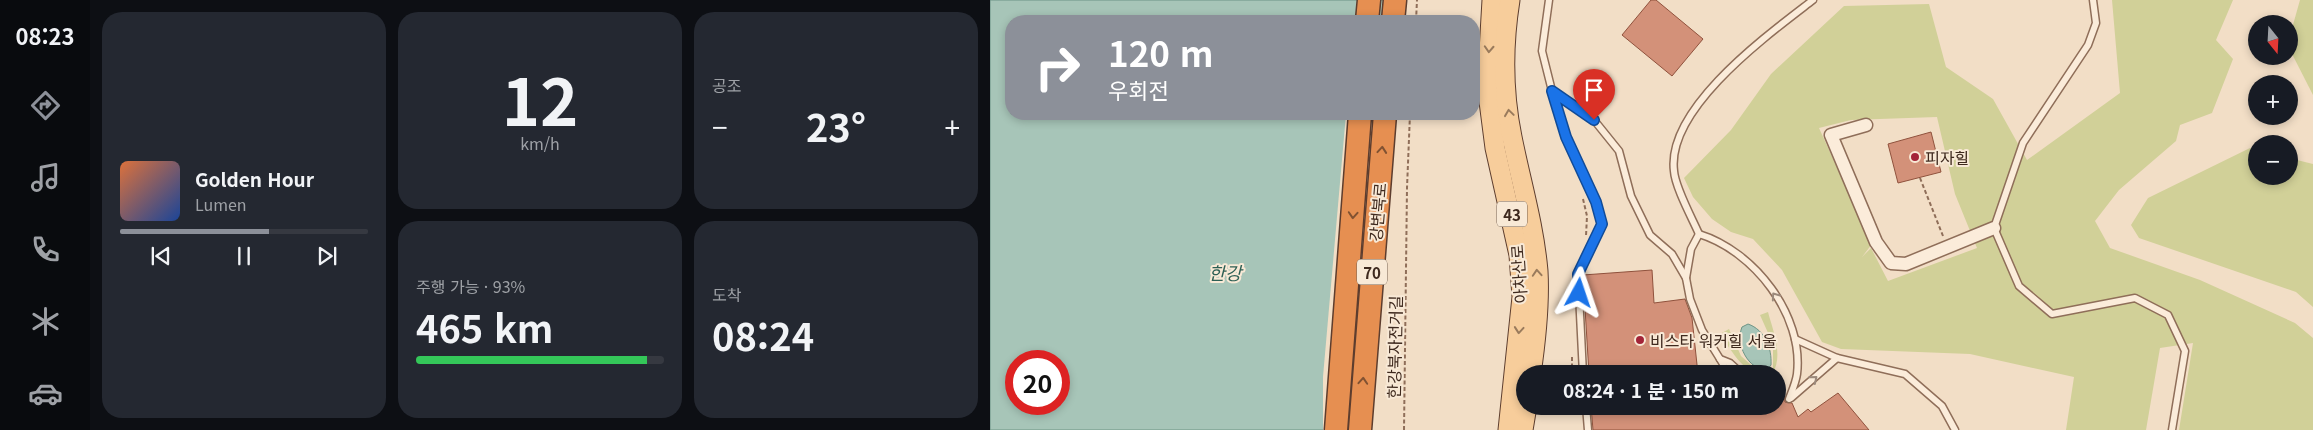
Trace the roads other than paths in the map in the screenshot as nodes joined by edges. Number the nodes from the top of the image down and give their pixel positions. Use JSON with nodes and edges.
{"nodes":[{"id":1,"x":1369,"y":0,"type":"edge"},
{"id":2,"x":1395,"y":0,"type":"edge"},
{"id":3,"x":1492,"y":0,"type":"edge"},
{"id":4,"x":1510,"y":0,"type":"edge"},
{"id":5,"x":1549,"y":0,"type":"edge"},
{"id":6,"x":1813,"y":0,"type":"edge"},
{"id":7,"x":2093,"y":0,"type":"edge"},
{"id":8,"x":1368,"y":15,"type":"edge"},
{"id":9,"x":1394,"y":15,"type":"edge"},
{"id":10,"x":1552,"y":91,"type":"junction"},
{"id":11,"x":1360,"y":120,"type":"edge"},
{"id":12,"x":1385,"y":120,"type":"edge"},
{"id":13,"x":1866,"y":125,"type":"dead end"},
{"id":14,"x":1994,"y":228,"type":"junction"},
{"id":15,"x":1699,"y":234,"type":"junction"},
{"id":16,"x":1686,"y":278,"type":"junction"},
{"id":17,"x":1795,"y":340,"type":"junction"},
{"id":18,"x":1837,"y":358,"type":"junction"},
{"id":19,"x":1720,"y":359,"type":"junction"},
{"id":20,"x":1532,"y":365,"type":"edge"},
{"id":21,"x":1583,"y":365,"type":"edge"},
{"id":22,"x":1724,"y":365,"type":"edge"},
{"id":23,"x":1732,"y":365,"type":"edge"},
{"id":24,"x":1526,"y":415,"type":"edge"},
{"id":25,"x":1587,"y":415,"type":"edge"},
{"id":26,"x":1336,"y":430,"type":"edge"},
{"id":27,"x":1360,"y":430,"type":"edge"},
{"id":28,"x":1508,"y":430,"type":"edge"},
{"id":29,"x":1523,"y":430,"type":"edge"},
{"id":30,"x":1588,"y":430,"type":"edge"},
{"id":31,"x":1955,"y":430,"type":"edge"},
{"id":32,"x":2172,"y":430,"type":"edge"}],
"edges":[{"from":1,"to":8,"type":"highway"},
{"from":2,"to":9,"type":"highway"},
{"from":3,"to":28,"type":"main road","name":"아차산로","number":"43","one_way":true},
{"from":20,"to":4,"type":"main road","name":"아차산로","number":"43","one_way":true},
{"from":5,"to":10,"type":"lane"},
{"from":6,"to":15,"type":"lane"},
{"from":7,"to":14,"type":"lane"},
{"from":10,"to":16,"type":"lane"},
{"from":10,"to":21,"type":"lane"},
{"from":11,"to":26,"type":"highway","name":"강변북로","number":"70","one_way":true},
{"from":27,"to":12,"type":"highway","name":"강변북로","number":"70","one_way":true},
{"from":13,"to":14,"type":"street"},
{"from":14,"to":32,"type":"lane"},
{"from":15,"to":16,"type":"lane"},
{"from":17,"to":15,"type":"lane","one_way":true},
{"from":16,"to":19,"type":"lane"},
{"from":17,"to":18,"type":"lane"},
{"from":17,"to":18,"type":"lane","one_way":true},
{"from":18,"to":31,"type":"lane"},
{"from":19,"to":22,"type":"lane"},
{"from":19,"to":23,"type":"lane"},
{"from":24,"to":29,"type":"main road"},
{"from":25,"to":30,"type":"lane"}]}
